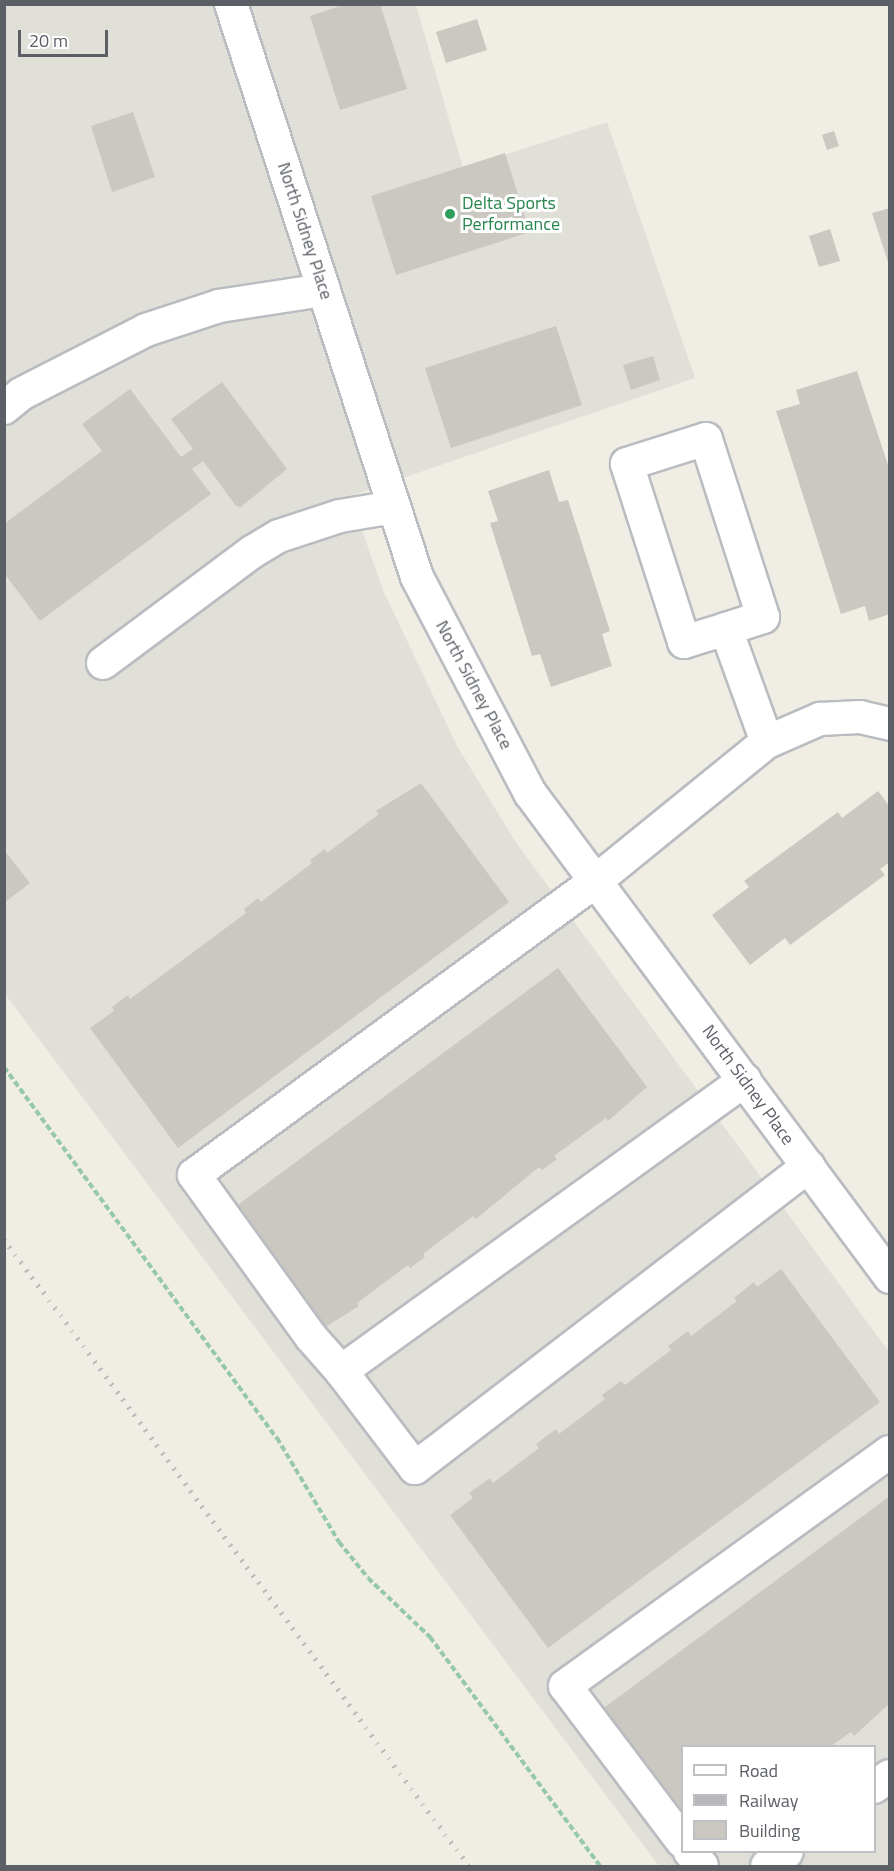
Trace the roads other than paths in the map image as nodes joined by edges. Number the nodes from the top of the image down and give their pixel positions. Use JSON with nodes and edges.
{"nodes":[{"id":1,"x":231,"y":4,"type":"edge"},
{"id":2,"x":324,"y":291,"type":"junction"},
{"id":3,"x":4,"y":408,"type":"edge"},
{"id":4,"x":394,"y":507,"type":"junction"},
{"id":5,"x":726,"y":629,"type":"junction"},
{"id":6,"x":103,"y":663,"type":"dead end"},
{"id":7,"x":890,"y":724,"type":"edge"},
{"id":8,"x":767,"y":742,"type":"junction"},
{"id":9,"x":597,"y":880,"type":"junction"},
{"id":10,"x":745,"y":1080,"type":"junction"},
{"id":11,"x":808,"y":1166,"type":"junction"},
{"id":12,"x":890,"y":1277,"type":"edge"},
{"id":13,"x":340,"y":1371,"type":"junction"},
{"id":14,"x":890,"y":1452,"type":"edge"},
{"id":15,"x":890,"y":1776,"type":"edge"},
{"id":16,"x":876,"y":1786,"type":"edge"},
{"id":17,"x":681,"y":1840,"type":"edge"},
{"id":18,"x":692,"y":1853,"type":"edge"},
{"id":19,"x":784,"y":1853,"type":"edge"},
{"id":20,"x":702,"y":1866,"type":"edge"},
{"id":21,"x":767,"y":1866,"type":"edge"}],
"edges":[{"from":1,"to":2,"type":"street","name":"North Sidney Place"},
{"from":2,"to":3,"type":"street"},
{"from":2,"to":4,"type":"street","name":"North Sidney Place"},
{"from":4,"to":6,"type":"street"},
{"from":4,"to":9,"type":"street","name":"North Sidney Place"},
{"from":5,"to":5,"type":"street"},
{"from":5,"to":8,"type":"street"},
{"from":7,"to":8,"type":"street"},
{"from":8,"to":9,"type":"street"},
{"from":9,"to":10,"type":"street","name":"North Sidney Place"},
{"from":9,"to":13,"type":"street"},
{"from":10,"to":11,"type":"street","name":"North Sidney Place"},
{"from":10,"to":13,"type":"street"},
{"from":11,"to":12,"type":"street","name":"North Sidney Place"},
{"from":11,"to":13,"type":"street"},
{"from":14,"to":17,"type":"street"},
{"from":15,"to":16,"type":"street"},
{"from":18,"to":20,"type":"street"},
{"from":19,"to":21,"type":"street"}]}
